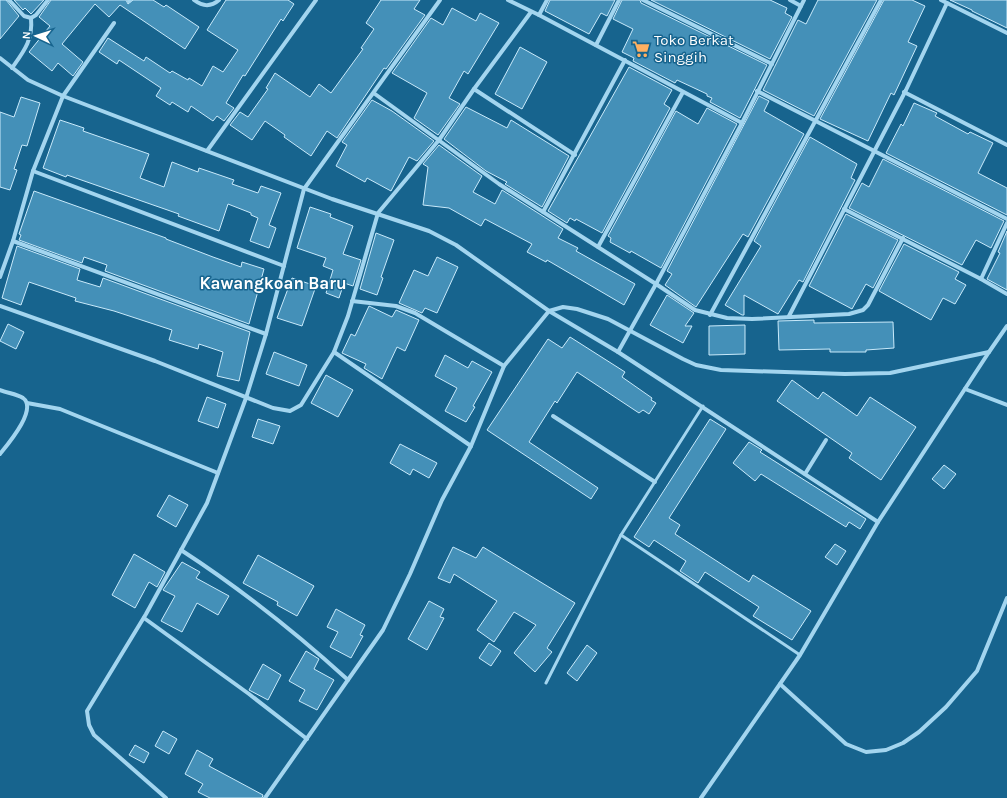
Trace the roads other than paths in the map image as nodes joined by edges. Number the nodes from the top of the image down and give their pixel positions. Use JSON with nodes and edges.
{"nodes":[{"id":1,"x":9,"y":0,"type":"edge"},
{"id":2,"x":48,"y":0,"type":"edge"},
{"id":3,"x":194,"y":0,"type":"edge"},
{"id":4,"x":219,"y":0,"type":"edge"},
{"id":5,"x":316,"y":0,"type":"edge"},
{"id":6,"x":440,"y":0,"type":"edge"},
{"id":7,"x":508,"y":0,"type":"edge"},
{"id":8,"x":547,"y":0,"type":"edge"},
{"id":9,"x":619,"y":0,"type":"edge"},
{"id":10,"x":643,"y":0,"type":"edge"},
{"id":11,"x":790,"y":0,"type":"edge"},
{"id":12,"x":804,"y":0,"type":"edge"},
{"id":13,"x":881,"y":0,"type":"edge"},
{"id":14,"x":941,"y":0,"type":"edge"},
{"id":15,"x":947,"y":3,"type":"junction"},
{"id":16,"x":801,"y":6,"type":"junction"},
{"id":17,"x":531,"y":12,"type":"junction"},
{"id":18,"x":539,"y":15,"type":"junction"},
{"id":19,"x":31,"y":18,"type":"junction"},
{"id":20,"x":114,"y":23,"type":"dead end"},
{"id":21,"x":1007,"y":33,"type":"edge"},
{"id":22,"x":596,"y":45,"type":"junction"},
{"id":23,"x":0,"y":58,"type":"edge"},
{"id":24,"x":625,"y":60,"type":"junction"},
{"id":25,"x":772,"y":64,"type":"junction"},
{"id":26,"x":12,"y":68,"type":"junction"},
{"id":27,"x":474,"y":88,"type":"junction"},
{"id":28,"x":757,"y":91,"type":"junction"},
{"id":29,"x":684,"y":92,"type":"junction"},
{"id":30,"x":904,"y":92,"type":"junction"},
{"id":31,"x":374,"y":94,"type":"junction"},
{"id":32,"x":63,"y":96,"type":"junction"},
{"id":33,"x":816,"y":121,"type":"junction"},
{"id":34,"x":742,"y":123,"type":"junction"},
{"id":35,"x":439,"y":140,"type":"junction"},
{"id":36,"x":1007,"y":145,"type":"edge"},
{"id":37,"x":207,"y":151,"type":"junction"},
{"id":38,"x":874,"y":152,"type":"junction"},
{"id":39,"x":575,"y":155,"type":"junction"},
{"id":40,"x":33,"y":171,"type":"junction"},
{"id":41,"x":304,"y":189,"type":"junction"},
{"id":42,"x":844,"y":209,"type":"junction"},
{"id":43,"x":543,"y":212,"type":"junction"},
{"id":44,"x":378,"y":213,"type":"junction"},
{"id":45,"x":1007,"y":219,"type":"edge"},
{"id":46,"x":1007,"y":222,"type":"edge"},
{"id":47,"x":903,"y":238,"type":"junction"},
{"id":48,"x":13,"y":241,"type":"junction"},
{"id":49,"x":598,"y":247,"type":"junction"},
{"id":50,"x":284,"y":266,"type":"junction"},
{"id":51,"x":0,"y":277,"type":"edge"},
{"id":52,"x":981,"y":279,"type":"junction"},
{"id":53,"x":656,"y":284,"type":"junction"},
{"id":54,"x":1007,"y":294,"type":"edge"},
{"id":55,"x":352,"y":301,"type":"junction"},
{"id":56,"x":0,"y":306,"type":"edge"},
{"id":57,"x":549,"y":311,"type":"junction"},
{"id":58,"x":710,"y":316,"type":"junction"},
{"id":59,"x":789,"y":316,"type":"junction"},
{"id":60,"x":1007,"y":326,"type":"edge"},
{"id":61,"x":631,"y":330,"type":"junction"},
{"id":62,"x":266,"y":334,"type":"junction"},
{"id":63,"x":334,"y":352,"type":"junction"},
{"id":64,"x":618,"y":352,"type":"junction"},
{"id":65,"x":989,"y":352,"type":"junction"},
{"id":66,"x":504,"y":366,"type":"junction"},
{"id":67,"x":965,"y":389,"type":"junction"},
{"id":68,"x":0,"y":390,"type":"edge"},
{"id":69,"x":246,"y":398,"type":"junction"},
{"id":70,"x":27,"y":403,"type":"junction"},
{"id":71,"x":1007,"y":405,"type":"edge"},
{"id":72,"x":703,"y":406,"type":"junction"},
{"id":73,"x":553,"y":416,"type":"dead end"},
{"id":74,"x":826,"y":440,"type":"dead end"},
{"id":75,"x":471,"y":446,"type":"junction"},
{"id":76,"x":0,"y":454,"type":"edge"},
{"id":77,"x":218,"y":473,"type":"junction"},
{"id":78,"x":805,"y":474,"type":"junction"},
{"id":79,"x":655,"y":482,"type":"junction"},
{"id":80,"x":878,"y":522,"type":"junction"},
{"id":81,"x":621,"y":535,"type":"junction"},
{"id":82,"x":181,"y":550,"type":"junction"},
{"id":83,"x":1007,"y":598,"type":"edge"},
{"id":84,"x":144,"y":618,"type":"junction"},
{"id":85,"x":800,"y":655,"type":"junction"},
{"id":86,"x":348,"y":680,"type":"junction"},
{"id":87,"x":546,"y":683,"type":"dead end"},
{"id":88,"x":780,"y":684,"type":"junction"},
{"id":89,"x":307,"y":739,"type":"junction"},
{"id":90,"x":166,"y":798,"type":"edge"},
{"id":91,"x":265,"y":798,"type":"edge"},
{"id":92,"x":701,"y":798,"type":"edge"}],
"edges":[{"from":1,"to":19,"type":"street"},
{"from":2,"to":19,"type":"street"},
{"from":3,"to":4,"type":"street"},
{"from":5,"to":37,"type":"street"},
{"from":6,"to":31,"type":"street"},
{"from":7,"to":17,"type":"street"},
{"from":8,"to":18,"type":"street"},
{"from":9,"to":22,"type":"street"},
{"from":10,"to":25,"type":"street"},
{"from":11,"to":16,"type":"street"},
{"from":12,"to":16,"type":"street"},
{"from":13,"to":33,"type":"street"},
{"from":14,"to":15,"type":"street"},
{"from":15,"to":21,"type":"street"},
{"from":15,"to":30,"type":"street"},
{"from":16,"to":25,"type":"street"},
{"from":17,"to":18,"type":"street"},
{"from":17,"to":27,"type":"street"},
{"from":18,"to":22,"type":"street"},
{"from":19,"to":26,"type":"street"},
{"from":20,"to":32,"type":"street"},
{"from":22,"to":24,"type":"street"},
{"from":23,"to":26,"type":"street"},
{"from":24,"to":29,"type":"street"},
{"from":24,"to":39,"type":"street"},
{"from":25,"to":28,"type":"street"},
{"from":26,"to":32,"type":"street"},
{"from":27,"to":35,"type":"street"},
{"from":27,"to":39,"type":"street"},
{"from":28,"to":33,"type":"street"},
{"from":28,"to":34,"type":"street"},
{"from":29,"to":34,"type":"street"},
{"from":29,"to":49,"type":"street"},
{"from":30,"to":36,"type":"street"},
{"from":30,"to":38,"type":"street"},
{"from":31,"to":35,"type":"street"},
{"from":31,"to":41,"type":"street"},
{"from":32,"to":37,"type":"street"},
{"from":32,"to":40,"type":"street"},
{"from":33,"to":38,"type":"street"},
{"from":33,"to":58,"type":"street"},
{"from":34,"to":53,"type":"street"},
{"from":35,"to":43,"type":"street"},
{"from":35,"to":44,"type":"street"},
{"from":37,"to":41,"type":"street"},
{"from":38,"to":42,"type":"street"},
{"from":38,"to":45,"type":"street"},
{"from":39,"to":43,"type":"street"},
{"from":40,"to":48,"type":"street"},
{"from":40,"to":50,"type":"street"},
{"from":41,"to":44,"type":"street"},
{"from":41,"to":50,"type":"street"},
{"from":42,"to":47,"type":"street"},
{"from":42,"to":59,"type":"street"},
{"from":43,"to":49,"type":"street"},
{"from":44,"to":55,"type":"street"},
{"from":44,"to":57,"type":"street"},
{"from":46,"to":52,"type":"street"},
{"from":47,"to":52,"type":"street"},
{"from":47,"to":59,"type":"street"},
{"from":48,"to":51,"type":"street"},
{"from":48,"to":62,"type":"street"},
{"from":49,"to":53,"type":"street"},
{"from":50,"to":62,"type":"street"},
{"from":52,"to":54,"type":"street"},
{"from":53,"to":58,"type":"street"},
{"from":53,"to":61,"type":"street"},
{"from":55,"to":63,"type":"street"},
{"from":55,"to":66,"type":"street"},
{"from":56,"to":69,"type":"street"},
{"from":57,"to":61,"type":"street"},
{"from":57,"to":64,"type":"street"},
{"from":57,"to":66,"type":"street"},
{"from":58,"to":59,"type":"street"},
{"from":60,"to":65,"type":"street"},
{"from":61,"to":64,"type":"street"},
{"from":61,"to":65,"type":"street"},
{"from":62,"to":69,"type":"street"},
{"from":63,"to":69,"type":"street"},
{"from":63,"to":75,"type":"street"},
{"from":64,"to":72,"type":"street"},
{"from":65,"to":67,"type":"street"},
{"from":66,"to":75,"type":"street"},
{"from":67,"to":71,"type":"street"},
{"from":67,"to":80,"type":"street"},
{"from":68,"to":70,"type":"street"},
{"from":69,"to":77,"type":"street"},
{"from":70,"to":76,"type":"street"},
{"from":70,"to":77,"type":"street"},
{"from":72,"to":78,"type":"street"},
{"from":72,"to":79,"type":"lane"},
{"from":73,"to":79,"type":"street"},
{"from":74,"to":78,"type":"street"},
{"from":75,"to":86,"type":"street"},
{"from":77,"to":82,"type":"street"},
{"from":78,"to":80,"type":"street"},
{"from":79,"to":81,"type":"lane"},
{"from":80,"to":85,"type":"street"},
{"from":81,"to":85,"type":"lane"},
{"from":81,"to":87,"type":"lane"},
{"from":82,"to":84,"type":"street"},
{"from":82,"to":86,"type":"street"},
{"from":83,"to":88,"type":"street"},
{"from":84,"to":89,"type":"street"},
{"from":84,"to":90,"type":"street"},
{"from":85,"to":88,"type":"street"},
{"from":86,"to":89,"type":"street"},
{"from":88,"to":92,"type":"street"},
{"from":89,"to":91,"type":"street"}]}
